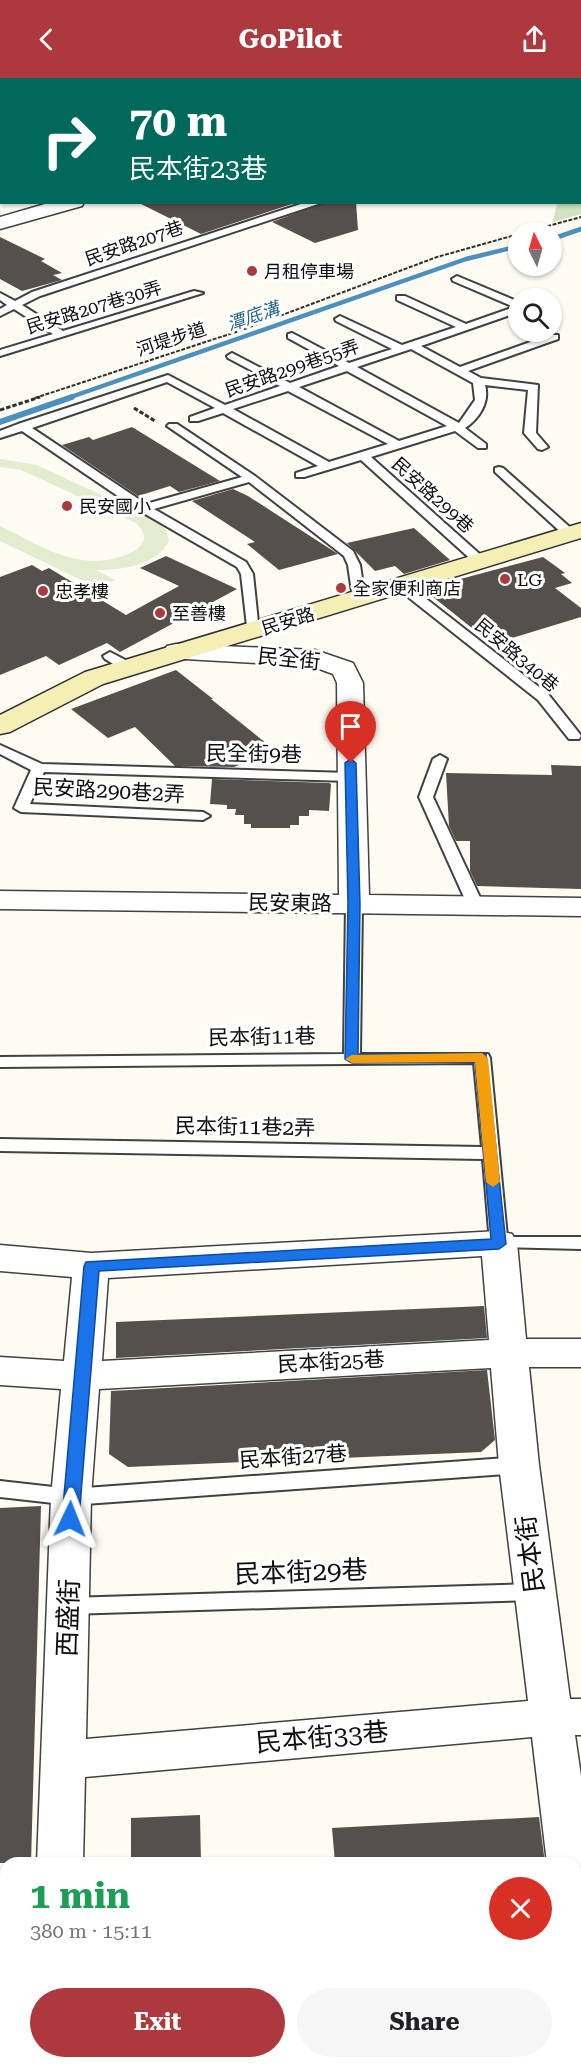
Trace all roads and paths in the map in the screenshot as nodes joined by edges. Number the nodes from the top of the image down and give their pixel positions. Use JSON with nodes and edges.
{"nodes":[{"id":1,"x":61,"y":204,"type":"edge"},
{"id":2,"x":308,"y":204,"type":"edge"},
{"id":3,"x":581,"y":217,"type":"edge"},
{"id":4,"x":562,"y":222,"type":"edge"},
{"id":5,"x":0,"y":223,"type":"edge"},
{"id":6,"x":508,"y":237,"type":"edge"},
{"id":7,"x":457,"y":279,"type":"dead end"},
{"id":8,"x":198,"y":293,"type":"dead end"},
{"id":9,"x":0,"y":296,"type":"edge"},
{"id":10,"x":401,"y":298,"type":"dead end"},
{"id":11,"x":508,"y":302,"type":"edge"},
{"id":12,"x":15,"y":305,"type":"junction"},
{"id":13,"x":508,"y":311,"type":"edge"},
{"id":14,"x":0,"y":313,"type":"edge"},
{"id":15,"x":340,"y":319,"type":"dead end"},
{"id":16,"x":465,"y":327,"type":"junction"},
{"id":17,"x":61,"y":334,"type":"junction"},
{"id":18,"x":292,"y":336,"type":"dead end"},
{"id":19,"x":540,"y":342,"type":"edge"},
{"id":20,"x":406,"y":347,"type":"junction"},
{"id":21,"x":0,"y":353,"type":"edge"},
{"id":22,"x":232,"y":356,"type":"dead end"},
{"id":23,"x":348,"y":367,"type":"junction"},
{"id":24,"x":459,"y":371,"type":"junction"},
{"id":25,"x":478,"y":381,"type":"junction"},
{"id":26,"x":291,"y":386,"type":"junction"},
{"id":27,"x":113,"y":396,"type":"junction"},
{"id":28,"x":224,"y":409,"type":"junction"},
{"id":29,"x":0,"y":410,"type":"edge"},
{"id":30,"x":194,"y":419,"type":"dead end"},
{"id":31,"x":22,"y":426,"type":"junction"},
{"id":32,"x":172,"y":426,"type":"joint"},
{"id":33,"x":456,"y":427,"type":"junction"},
{"id":34,"x":0,"y":435,"type":"edge"},
{"id":35,"x":398,"y":445,"type":"junction"},
{"id":36,"x":482,"y":446,"type":"dead end"},
{"id":37,"x":542,"y":447,"type":"dead end"},
{"id":38,"x":363,"y":456,"type":"junction"},
{"id":39,"x":329,"y":466,"type":"junction"},
{"id":40,"x":499,"y":470,"type":"dead end"},
{"id":41,"x":300,"y":476,"type":"dead end"},
{"id":42,"x":251,"y":478,"type":"junction"},
{"id":43,"x":144,"y":508,"type":"junction"},
{"id":44,"x":575,"y":532,"type":"edge"},
{"id":45,"x":480,"y":561,"type":"junction"},
{"id":46,"x":402,"y":586,"type":"junction"},
{"id":47,"x":359,"y":599,"type":"junction"},
{"id":48,"x":253,"y":632,"type":"junction"},
{"id":49,"x":176,"y":652,"type":"junction"},
{"id":50,"x":0,"y":726,"type":"edge"},
{"id":51,"x":574,"y":736,"type":"dead end"},
{"id":52,"x":0,"y":749,"type":"edge"},
{"id":53,"x":440,"y":759,"type":"dead end"},
{"id":54,"x":39,"y":768,"type":"junction"},
{"id":55,"x":350,"y":777,"type":"junction"},
{"id":56,"x":203,"y":816,"type":"dead end"},
{"id":57,"x":0,"y":900,"type":"edge"},
{"id":58,"x":354,"y":904,"type":"junction"},
{"id":59,"x":476,"y":906,"type":"junction"},
{"id":60,"x":581,"y":907,"type":"edge"},
{"id":61,"x":352,"y":1059,"type":"junction"},
{"id":62,"x":0,"y":1062,"type":"edge"},
{"id":63,"x":0,"y":1145,"type":"edge"},
{"id":64,"x":490,"y":1153,"type":"junction"},
{"id":65,"x":581,"y":1243,"type":"edge"},
{"id":66,"x":499,"y":1244,"type":"junction"},
{"id":67,"x":0,"y":1258,"type":"edge"},
{"id":68,"x":92,"y":1266,"type":"junction"},
{"id":69,"x":509,"y":1353,"type":"junction"},
{"id":70,"x":581,"y":1353,"type":"edge"},
{"id":71,"x":0,"y":1371,"type":"edge"},
{"id":72,"x":81,"y":1376,"type":"junction"},
{"id":73,"x":519,"y":1465,"type":"junction"},
{"id":74,"x":0,"y":1489,"type":"edge"},
{"id":75,"x":71,"y":1497,"type":"junction"},
{"id":76,"x":535,"y":1592,"type":"junction"},
{"id":77,"x":68,"y":1606,"type":"junction"},
{"id":78,"x":565,"y":1717,"type":"edge"},
{"id":79,"x":64,"y":1760,"type":"junction"},
{"id":80,"x":60,"y":1857,"type":"edge"},
{"id":81,"x":570,"y":1857,"type":"edge"}],
"edges":[{"from":1,"to":5,"type":"street"},
{"from":2,"to":12,"type":"lane","name":"民安路207巷"},
{"from":3,"to":4,"type":"path"},
{"from":6,"to":29,"type":"path","name":"河堤步道"},
{"from":7,"to":11,"type":"lane"},
{"from":8,"to":17,"type":"lane","name":"民安路207巷30弄"},
{"from":9,"to":12,"type":"lane"},
{"from":10,"to":16,"type":"lane"},
{"from":12,"to":14,"type":"lane","name":"民安路207巷"},
{"from":12,"to":17,"type":"lane"},
{"from":13,"to":16,"type":"lane","name":"民安路299巷55弄"},
{"from":15,"to":20,"type":"lane"},
{"from":16,"to":20,"type":"lane","name":"民安路299巷55弄"},
{"from":17,"to":21,"type":"lane","name":"民安路207巷30弄"},
{"from":18,"to":23,"type":"lane"},
{"from":19,"to":24,"type":"lane"},
{"from":20,"to":23,"type":"lane","name":"民安路299巷55弄"},
{"from":20,"to":24,"type":"lane"},
{"from":22,"to":26,"type":"lane"},
{"from":23,"to":26,"type":"lane","name":"民安路299巷55弄"},
{"from":23,"to":33,"type":"lane"},
{"from":24,"to":25,"type":"lane"},
{"from":25,"to":33,"type":"lane","name":"民安路299巷"},
{"from":25,"to":37,"type":"lane"},
{"from":26,"to":28,"type":"lane","name":"民安路299巷55弄"},
{"from":26,"to":35,"type":"lane"},
{"from":27,"to":28,"type":"lane"},
{"from":27,"to":31,"type":"lane"},
{"from":27,"to":32,"type":"path"},
{"from":28,"to":30,"type":"lane","name":"民安路299巷55弄"},
{"from":28,"to":39,"type":"lane"},
{"from":31,"to":34,"type":"lane"},
{"from":31,"to":43,"type":"lane"},
{"from":32,"to":42,"type":"lane"},
{"from":33,"to":35,"type":"lane","name":"民安路299巷"},
{"from":33,"to":36,"type":"lane"},
{"from":35,"to":38,"type":"lane","name":"民安路299巷"},
{"from":38,"to":39,"type":"lane","name":"民安路299巷"},
{"from":38,"to":45,"type":"lane","name":"民安路299巷"},
{"from":39,"to":41,"type":"lane","name":"民安路299巷"},
{"from":40,"to":44,"type":"lane"},
{"from":42,"to":43,"type":"lane"},
{"from":42,"to":47,"type":"lane"},
{"from":43,"to":48,"type":"lane"},
{"from":44,"to":45,"type":"street","name":"民安路"},
{"from":45,"to":46,"type":"street","name":"民安路"},
{"from":46,"to":47,"type":"street","name":"民安路"},
{"from":46,"to":51,"type":"lane","name":"民安路340巷"},
{"from":47,"to":48,"type":"street","name":"民安路"},
{"from":48,"to":49,"type":"street","name":"民安路"},
{"from":49,"to":50,"type":"street","name":"民安路"},
{"from":49,"to":55,"type":"street","name":"民全街"},
{"from":52,"to":54,"type":"lane"},
{"from":53,"to":59,"type":"lane"},
{"from":54,"to":55,"type":"lane","name":"民全街9巷"},
{"from":54,"to":56,"type":"lane","name":"民安路290巷2弄"},
{"from":55,"to":58,"type":"street","name":"民全街"},
{"from":57,"to":58,"type":"street","name":"民安東路"},
{"from":58,"to":59,"type":"street","name":"民安東路"},
{"from":58,"to":61,"type":"lane"},
{"from":59,"to":60,"type":"street","name":"民安東路"},
{"from":61,"to":62,"type":"lane","name":"民本街11巷"},
{"from":61,"to":64,"type":"lane","name":"民本街11巷"},
{"from":63,"to":64,"type":"lane","name":"民本街11巷2弄"},
{"from":64,"to":66,"type":"lane","name":"民本街11巷"},
{"from":65,"to":66,"type":"lane"},
{"from":66,"to":68,"type":"street"},
{"from":66,"to":69,"type":"street","name":"民本街"},
{"from":67,"to":68,"type":"street"},
{"from":68,"to":72,"type":"street","name":"西盛街"},
{"from":69,"to":70,"type":"street","name":"民本街25巷"},
{"from":69,"to":72,"type":"street","name":"民本街25巷"},
{"from":69,"to":73,"type":"street","name":"民本街"},
{"from":71,"to":72,"type":"street","name":"民本街25巷"},
{"from":72,"to":75,"type":"street","name":"西盛街"},
{"from":73,"to":75,"type":"lane","name":"民本街27巷"},
{"from":73,"to":76,"type":"street","name":"民本街"},
{"from":74,"to":75,"type":"lane","name":"民本街27巷"},
{"from":75,"to":77,"type":"street","name":"西盛街"},
{"from":76,"to":77,"type":"lane","name":"民本街29巷"},
{"from":76,"to":78,"type":"street","name":"民本街"},
{"from":77,"to":79,"type":"street","name":"西盛街"},
{"from":78,"to":79,"type":"street","name":"民本街33巷"},
{"from":78,"to":81,"type":"street","name":"民本街"},
{"from":79,"to":80,"type":"street","name":"西盛街"}]}
